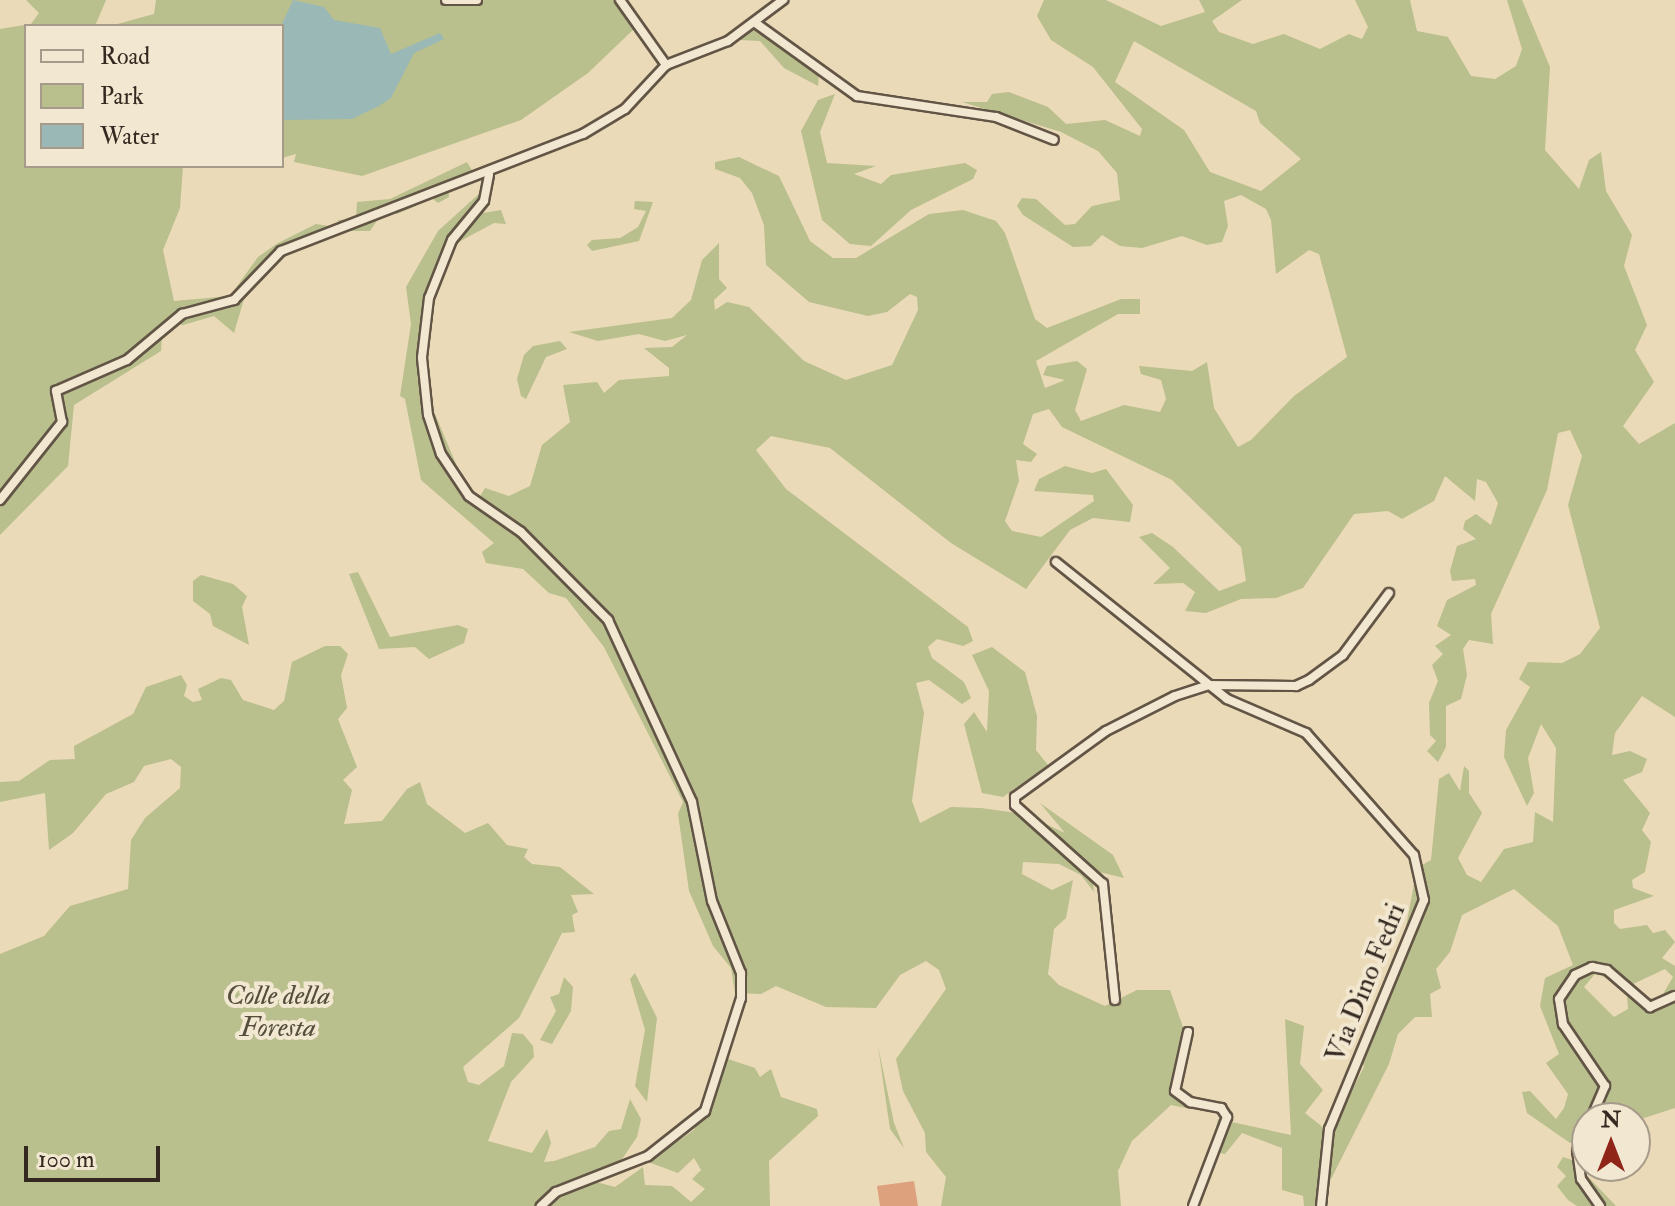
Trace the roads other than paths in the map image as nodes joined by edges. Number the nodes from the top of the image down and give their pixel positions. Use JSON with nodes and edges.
{"nodes":[{"id":1,"x":446,"y":0,"type":"edge"},
{"id":2,"x":477,"y":0,"type":"edge"},
{"id":3,"x":620,"y":0,"type":"edge"},
{"id":4,"x":783,"y":0,"type":"edge"},
{"id":5,"x":757,"y":24,"type":"junction"},
{"id":6,"x":666,"y":65,"type":"junction"},
{"id":7,"x":1054,"y":140,"type":"dead end"},
{"id":8,"x":489,"y":175,"type":"junction"},
{"id":9,"x":0,"y":500,"type":"edge"},
{"id":10,"x":1056,"y":562,"type":"dead end"},
{"id":11,"x":1389,"y":593,"type":"dead end"},
{"id":12,"x":1209,"y":685,"type":"junction"},
{"id":13,"x":1675,"y":996,"type":"edge"},
{"id":14,"x":1115,"y":1000,"type":"dead end"},
{"id":15,"x":1188,"y":1032,"type":"dead end"},
{"id":16,"x":541,"y":1206,"type":"edge"},
{"id":17,"x":1193,"y":1206,"type":"edge"},
{"id":18,"x":1321,"y":1206,"type":"edge"},
{"id":19,"x":1600,"y":1206,"type":"edge"}],
"edges":[{"from":1,"to":2,"type":"street"},
{"from":3,"to":6,"type":"street"},
{"from":4,"to":5,"type":"street"},
{"from":5,"to":6,"type":"street"},
{"from":5,"to":7,"type":"street"},
{"from":6,"to":8,"type":"street"},
{"from":8,"to":9,"type":"street"},
{"from":8,"to":16,"type":"street"},
{"from":10,"to":12,"type":"street","name":"Via Dino Fedri"},
{"from":11,"to":12,"type":"street"},
{"from":12,"to":14,"type":"street"},
{"from":12,"to":18,"type":"street","name":"Via Dino Fedri"},
{"from":13,"to":19,"type":"street"},
{"from":15,"to":17,"type":"street"}]}
